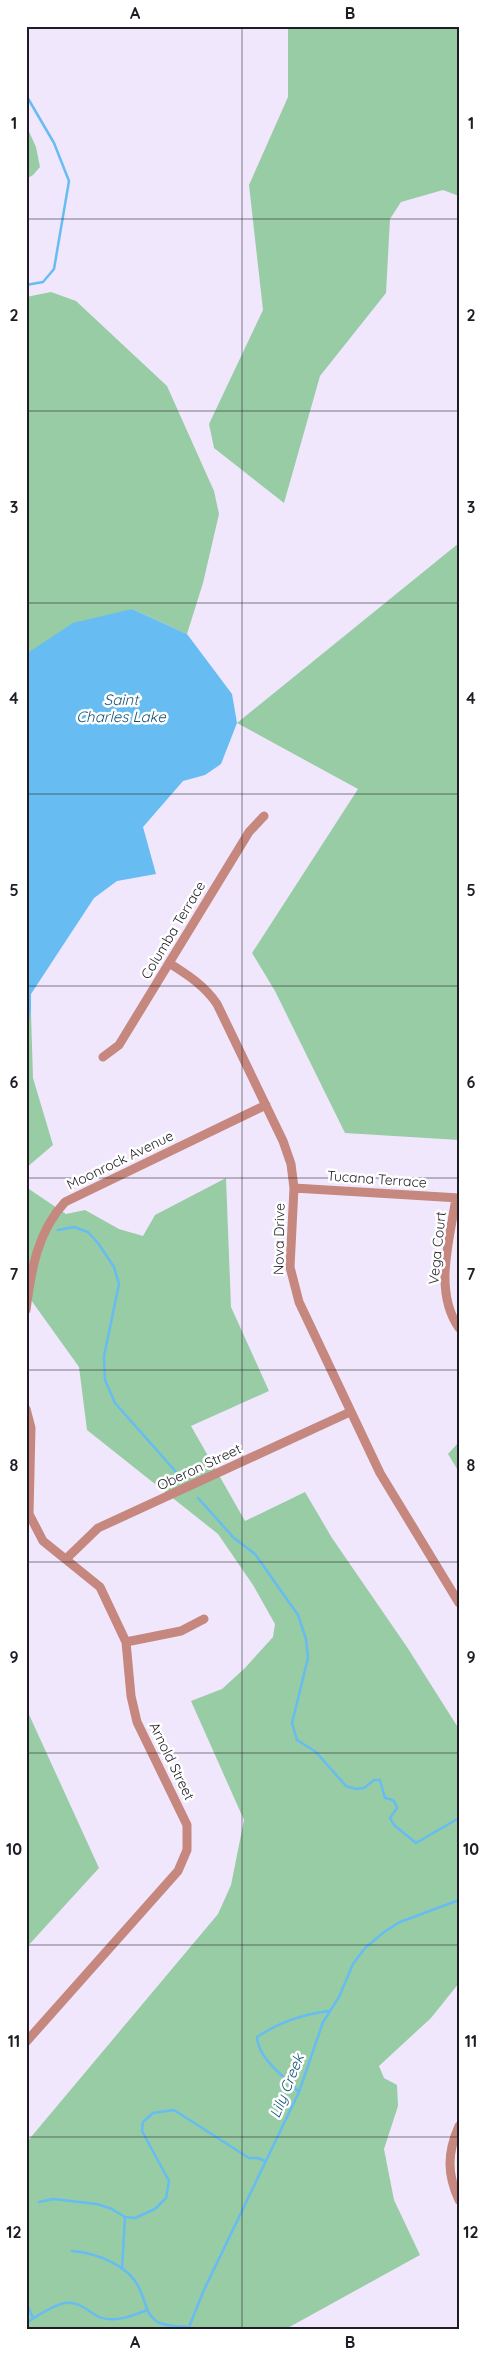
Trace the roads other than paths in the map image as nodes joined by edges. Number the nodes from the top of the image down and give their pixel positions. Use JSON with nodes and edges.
{"nodes":[{"id":1,"x":264,"y":816,"type":"dead end"},
{"id":2,"x":169,"y":964,"type":"junction"},
{"id":3,"x":103,"y":1057,"type":"dead end"},
{"id":4,"x":266,"y":1105,"type":"junction"},
{"id":5,"x":294,"y":1188,"type":"junction"},
{"id":6,"x":458,"y":1198,"type":"edge"},
{"id":7,"x":26,"y":1310,"type":"edge"},
{"id":8,"x":459,"y":1328,"type":"edge"},
{"id":9,"x":26,"y":1410,"type":"edge"},
{"id":10,"x":350,"y":1412,"type":"junction"},
{"id":11,"x":67,"y":1558,"type":"junction"},
{"id":12,"x":459,"y":1603,"type":"edge"},
{"id":13,"x":204,"y":1619,"type":"dead end"},
{"id":14,"x":126,"y":1642,"type":"junction"},
{"id":15,"x":26,"y":2042,"type":"edge"},
{"id":16,"x":459,"y":2126,"type":"edge"},
{"id":17,"x":459,"y":2200,"type":"edge"}],
"edges":[{"from":1,"to":2,"type":"street","name":"Columba Terrace"},
{"from":2,"to":3,"type":"street","name":"Columba Terrace"},
{"from":2,"to":4,"type":"street","name":"Nova Drive"},
{"from":4,"to":5,"type":"street","name":"Nova Drive"},
{"from":4,"to":7,"type":"street","name":"Moonrock Avenue"},
{"from":5,"to":6,"type":"street","name":"Tucana Terrace"},
{"from":5,"to":10,"type":"street","name":"Nova Drive"},
{"from":6,"to":8,"type":"street","name":"Vega Court"},
{"from":9,"to":11,"type":"street","name":"Arnold Street"},
{"from":10,"to":11,"type":"street","name":"Oberon Street"},
{"from":10,"to":12,"type":"street","name":"Nova Drive"},
{"from":11,"to":14,"type":"street","name":"Arnold Street"},
{"from":13,"to":14,"type":"street"},
{"from":14,"to":15,"type":"street","name":"Arnold Street"},
{"from":16,"to":17,"type":"street"}]}
